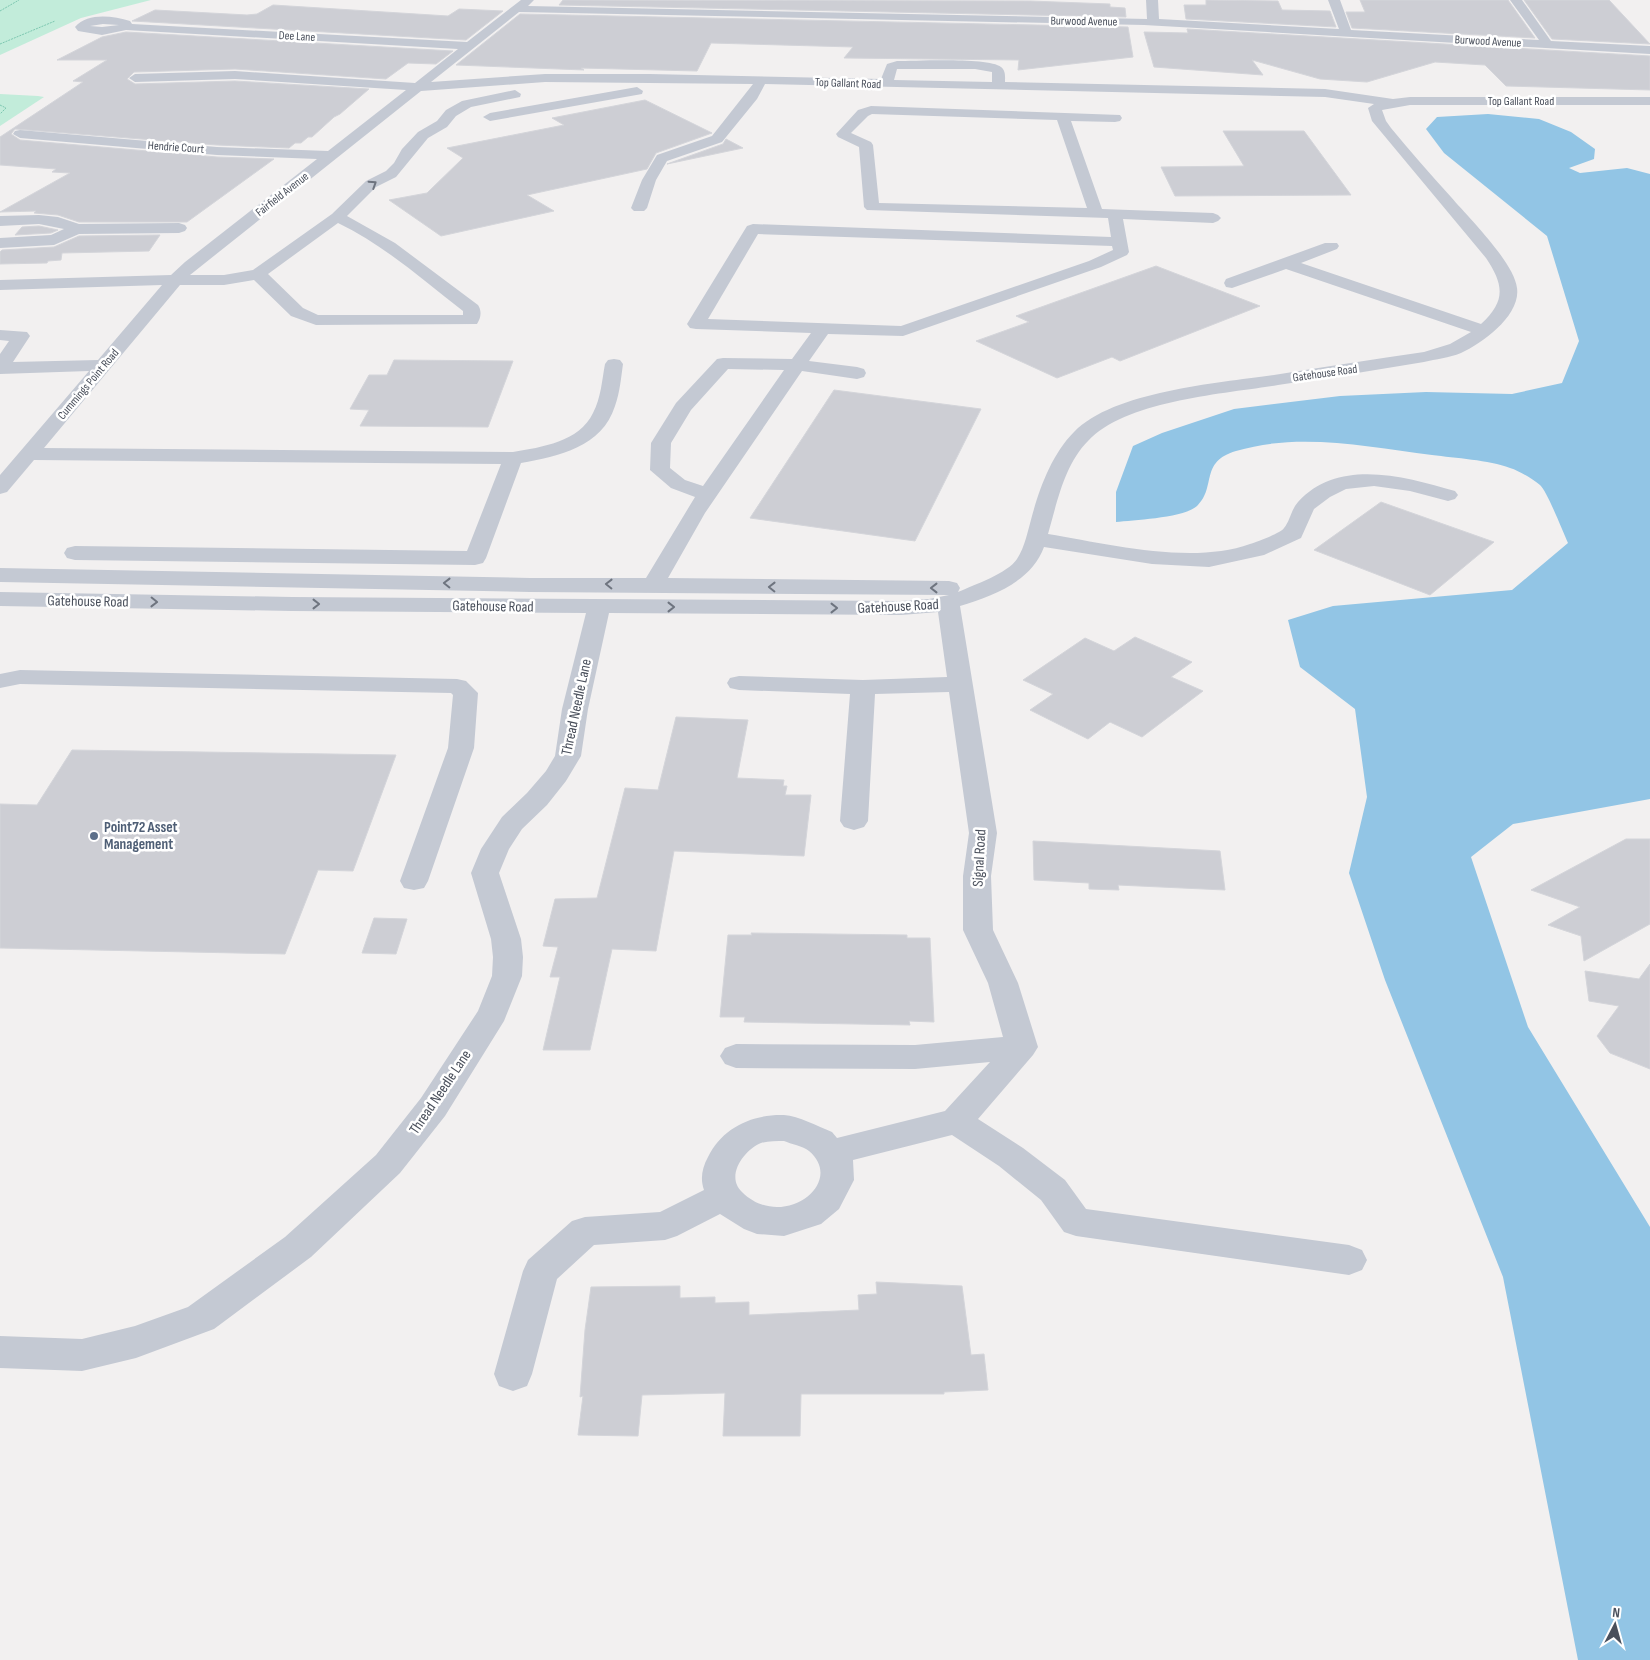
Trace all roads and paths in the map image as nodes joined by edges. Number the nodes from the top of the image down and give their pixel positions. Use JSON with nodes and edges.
{"nodes":[{"id":1,"x":19,"y":0,"type":"edge"},
{"id":2,"x":528,"y":0,"type":"edge"},
{"id":3,"x":1152,"y":0,"type":"edge"},
{"id":4,"x":1334,"y":0,"type":"edge"},
{"id":5,"x":1516,"y":0,"type":"edge"},
{"id":6,"x":517,"y":9,"type":"junction"},
{"id":7,"x":0,"y":11,"type":"edge"},
{"id":8,"x":1153,"y":23,"type":"junction"},
{"id":9,"x":126,"y":27,"type":"dead end"},
{"id":10,"x":1346,"y":34,"type":"junction"},
{"id":11,"x":1548,"y":45,"type":"junction"},
{"id":12,"x":468,"y":46,"type":"junction"},
{"id":13,"x":1650,"y":50,"type":"edge"},
{"id":14,"x":589,"y":77,"type":"junction"},
{"id":15,"x":135,"y":78,"type":"dead end"},
{"id":16,"x":761,"y":80,"type":"junction"},
{"id":17,"x":886,"y":84,"type":"junction"},
{"id":18,"x":419,"y":87,"type":"junction"},
{"id":19,"x":999,"y":87,"type":"junction"},
{"id":20,"x":647,"y":91,"type":"dead end"},
{"id":21,"x":1198,"y":92,"type":"junction"},
{"id":22,"x":1278,"y":93,"type":"junction"},
{"id":23,"x":1325,"y":93,"type":"junction"},
{"id":24,"x":734,"y":95,"type":"dead end"},
{"id":25,"x":752,"y":96,"type":"junction"},
{"id":26,"x":1650,"y":102,"type":"edge"},
{"id":27,"x":1393,"y":103,"type":"junction"},
{"id":28,"x":0,"y":105,"type":"edge"},
{"id":29,"x":1375,"y":108,"type":"junction"},
{"id":30,"x":0,"y":114,"type":"edge"},
{"id":31,"x":1063,"y":117,"type":"junction"},
{"id":32,"x":1115,"y":118,"type":"dead end"},
{"id":33,"x":477,"y":119,"type":"dead end"},
{"id":34,"x":458,"y":123,"type":"dead end"},
{"id":35,"x":439,"y":126,"type":"junction"},
{"id":36,"x":20,"y":134,"type":"dead end"},
{"id":37,"x":332,"y":155,"type":"junction"},
{"id":38,"x":639,"y":208,"type":"dead end"},
{"id":39,"x":1096,"y":213,"type":"junction"},
{"id":40,"x":1115,"y":214,"type":"junction"},
{"id":41,"x":337,"y":217,"type":"junction"},
{"id":42,"x":1213,"y":218,"type":"dead end"},
{"id":43,"x":0,"y":221,"type":"edge"},
{"id":44,"x":179,"y":228,"type":"dead end"},
{"id":45,"x":76,"y":229,"type":"junction"},
{"id":46,"x":1120,"y":242,"type":"junction"},
{"id":47,"x":0,"y":243,"type":"edge"},
{"id":48,"x":1331,"y":246,"type":"dead end"},
{"id":49,"x":1285,"y":263,"type":"junction"},
{"id":50,"x":258,"y":274,"type":"junction"},
{"id":51,"x":175,"y":280,"type":"junction"},
{"id":52,"x":1232,"y":283,"type":"dead end"},
{"id":53,"x":0,"y":285,"type":"edge"},
{"id":54,"x":823,"y":328,"type":"junction"},
{"id":55,"x":1484,"y":331,"type":"junction"},
{"id":56,"x":0,"y":335,"type":"edge"},
{"id":57,"x":614,"y":364,"type":"dead end"},
{"id":58,"x":104,"y":365,"type":"junction"},
{"id":59,"x":797,"y":365,"type":"junction"},
{"id":60,"x":0,"y":368,"type":"edge"},
{"id":61,"x":856,"y":372,"type":"dead end"},
{"id":62,"x":28,"y":457,"type":"junction"},
{"id":63,"x":513,"y":458,"type":"junction"},
{"id":64,"x":0,"y":461,"type":"edge"},
{"id":65,"x":0,"y":488,"type":"edge"},
{"id":66,"x":707,"y":494,"type":"junction"},
{"id":67,"x":1448,"y":495,"type":"dead end"},
{"id":68,"x":1036,"y":540,"type":"junction"},
{"id":69,"x":75,"y":553,"type":"dead end"},
{"id":70,"x":0,"y":575,"type":"edge"},
{"id":71,"x":653,"y":584,"type":"junction"},
{"id":72,"x":983,"y":588,"type":"junction"},
{"id":73,"x":0,"y":599,"type":"edge"},
{"id":74,"x":948,"y":603,"type":"junction"},
{"id":75,"x":599,"y":607,"type":"junction"},
{"id":76,"x":0,"y":681,"type":"edge"},
{"id":77,"x":739,"y":683,"type":"dead end"},
{"id":78,"x":960,"y":684,"type":"junction"},
{"id":79,"x":863,"y":687,"type":"junction"},
{"id":80,"x":854,"y":821,"type":"dead end"},
{"id":81,"x":414,"y":881,"type":"dead end"},
{"id":82,"x":1022,"y":1047,"type":"junction"},
{"id":83,"x":736,"y":1056,"type":"dead end"},
{"id":84,"x":956,"y":1121,"type":"junction"},
{"id":85,"x":831,"y":1152,"type":"junction"},
{"id":86,"x":725,"y":1196,"type":"junction"},
{"id":87,"x":1349,"y":1260,"type":"dead end"},
{"id":88,"x":0,"y":1352,"type":"edge"},
{"id":89,"x":514,"y":1374,"type":"dead end"}],
"edges":[{"from":1,"to":7,"type":"path"},
{"from":2,"to":6,"type":"street","name":"Fairfield Avenue"},
{"from":3,"to":8,"type":"street"},
{"from":4,"to":10,"type":"street"},
{"from":5,"to":11,"type":"street"},
{"from":6,"to":8,"type":"street","name":"Burwood Avenue"},
{"from":6,"to":12,"type":"street","name":"Fairfield Avenue"},
{"from":8,"to":10,"type":"street","name":"Burwood Avenue"},
{"from":9,"to":12,"type":"street","name":"Dee Lane"},
{"from":10,"to":11,"type":"street","name":"Burwood Avenue"},
{"from":11,"to":13,"type":"street","name":"Burwood Avenue"},
{"from":12,"to":18,"type":"street","name":"Fairfield Avenue"},
{"from":14,"to":16,"type":"street","name":"Top Gallant Road"},
{"from":14,"to":18,"type":"street","name":"Top Gallant Road"},
{"from":14,"to":35,"type":"street"},
{"from":15,"to":18,"type":"street","name":"Top Gallant Road"},
{"from":16,"to":17,"type":"street","name":"Top Gallant Road"},
{"from":16,"to":25,"type":"street"},
{"from":17,"to":19,"type":"street","name":"Top Gallant Road"},
{"from":17,"to":19,"type":"street"},
{"from":18,"to":37,"type":"street","name":"Fairfield Avenue"},
{"from":19,"to":21,"type":"street","name":"Top Gallant Road"},
{"from":20,"to":33,"type":"street"},
{"from":21,"to":22,"type":"street","name":"Top Gallant Road"},
{"from":21,"to":23,"type":"street"},
{"from":22,"to":23,"type":"street","name":"Top Gallant Road"},
{"from":22,"to":29,"type":"street","name":"Top Gallant Road"},
{"from":23,"to":27,"type":"street","name":"Top Gallant Road"},
{"from":24,"to":25,"type":"street"},
{"from":25,"to":38,"type":"street"},
{"from":26,"to":27,"type":"street","name":"Top Gallant Road"},
{"from":27,"to":29,"type":"street","name":"Top Gallant Road"},
{"from":28,"to":30,"type":"path"},
{"from":29,"to":55,"type":"street","name":"Gatehouse Road"},
{"from":31,"to":32,"type":"street"},
{"from":31,"to":39,"type":"street"},
{"from":31,"to":39,"type":"street"},
{"from":34,"to":35,"type":"street"},
{"from":41,"to":35,"type":"street","one_way":true},
{"from":36,"to":37,"type":"street","name":"Hendrie Court"},
{"from":37,"to":51,"type":"street","name":"Fairfield Avenue"},
{"from":39,"to":40,"type":"street"},
{"from":40,"to":42,"type":"street"},
{"from":40,"to":46,"type":"street"},
{"from":41,"to":50,"type":"street"},
{"from":41,"to":50,"type":"street"},
{"from":43,"to":45,"type":"street"},
{"from":44,"to":45,"type":"street"},
{"from":45,"to":47,"type":"street"},
{"from":46,"to":54,"type":"street"},
{"from":46,"to":54,"type":"street"},
{"from":48,"to":49,"type":"street"},
{"from":49,"to":52,"type":"street"},
{"from":49,"to":55,"type":"street"},
{"from":50,"to":51,"type":"street"},
{"from":51,"to":53,"type":"street"},
{"from":51,"to":58,"type":"street","name":"Cummings Point Road"},
{"from":54,"to":59,"type":"street"},
{"from":55,"to":68,"type":"street","name":"Gatehouse Road"},
{"from":56,"to":60,"type":"street"},
{"from":57,"to":63,"type":"street"},
{"from":58,"to":60,"type":"street"},
{"from":58,"to":62,"type":"street","name":"Cummings Point Road"},
{"from":59,"to":61,"type":"street"},
{"from":59,"to":66,"type":"street"},
{"from":59,"to":66,"type":"street"},
{"from":62,"to":63,"type":"street"},
{"from":62,"to":64,"type":"street"},
{"from":62,"to":65,"type":"street","name":"Cummings Point Road"},
{"from":63,"to":69,"type":"street"},
{"from":66,"to":71,"type":"street"},
{"from":67,"to":68,"type":"street"},
{"from":68,"to":72,"type":"street","name":"Gatehouse Road"},
{"from":71,"to":70,"type":"street","name":"Gatehouse Road","one_way":true},
{"from":72,"to":71,"type":"street","name":"Gatehouse Road","one_way":true},
{"from":72,"to":74,"type":"street","name":"Gatehouse Road"},
{"from":73,"to":75,"type":"street","name":"Gatehouse Road","one_way":true},
{"from":75,"to":74,"type":"street","name":"Gatehouse Road","one_way":true},
{"from":74,"to":78,"type":"street","name":"Signal Road"},
{"from":75,"to":88,"type":"street","name":"Thread Needle Lane"},
{"from":76,"to":81,"type":"street"},
{"from":77,"to":79,"type":"street"},
{"from":78,"to":79,"type":"street"},
{"from":78,"to":82,"type":"street","name":"Signal Road"},
{"from":79,"to":80,"type":"street"},
{"from":82,"to":83,"type":"street"},
{"from":82,"to":84,"type":"street"},
{"from":84,"to":85,"type":"street"},
{"from":84,"to":87,"type":"street"},
{"from":85,"to":86,"type":"street"},
{"from":85,"to":86,"type":"street"},
{"from":86,"to":89,"type":"street"}]}
